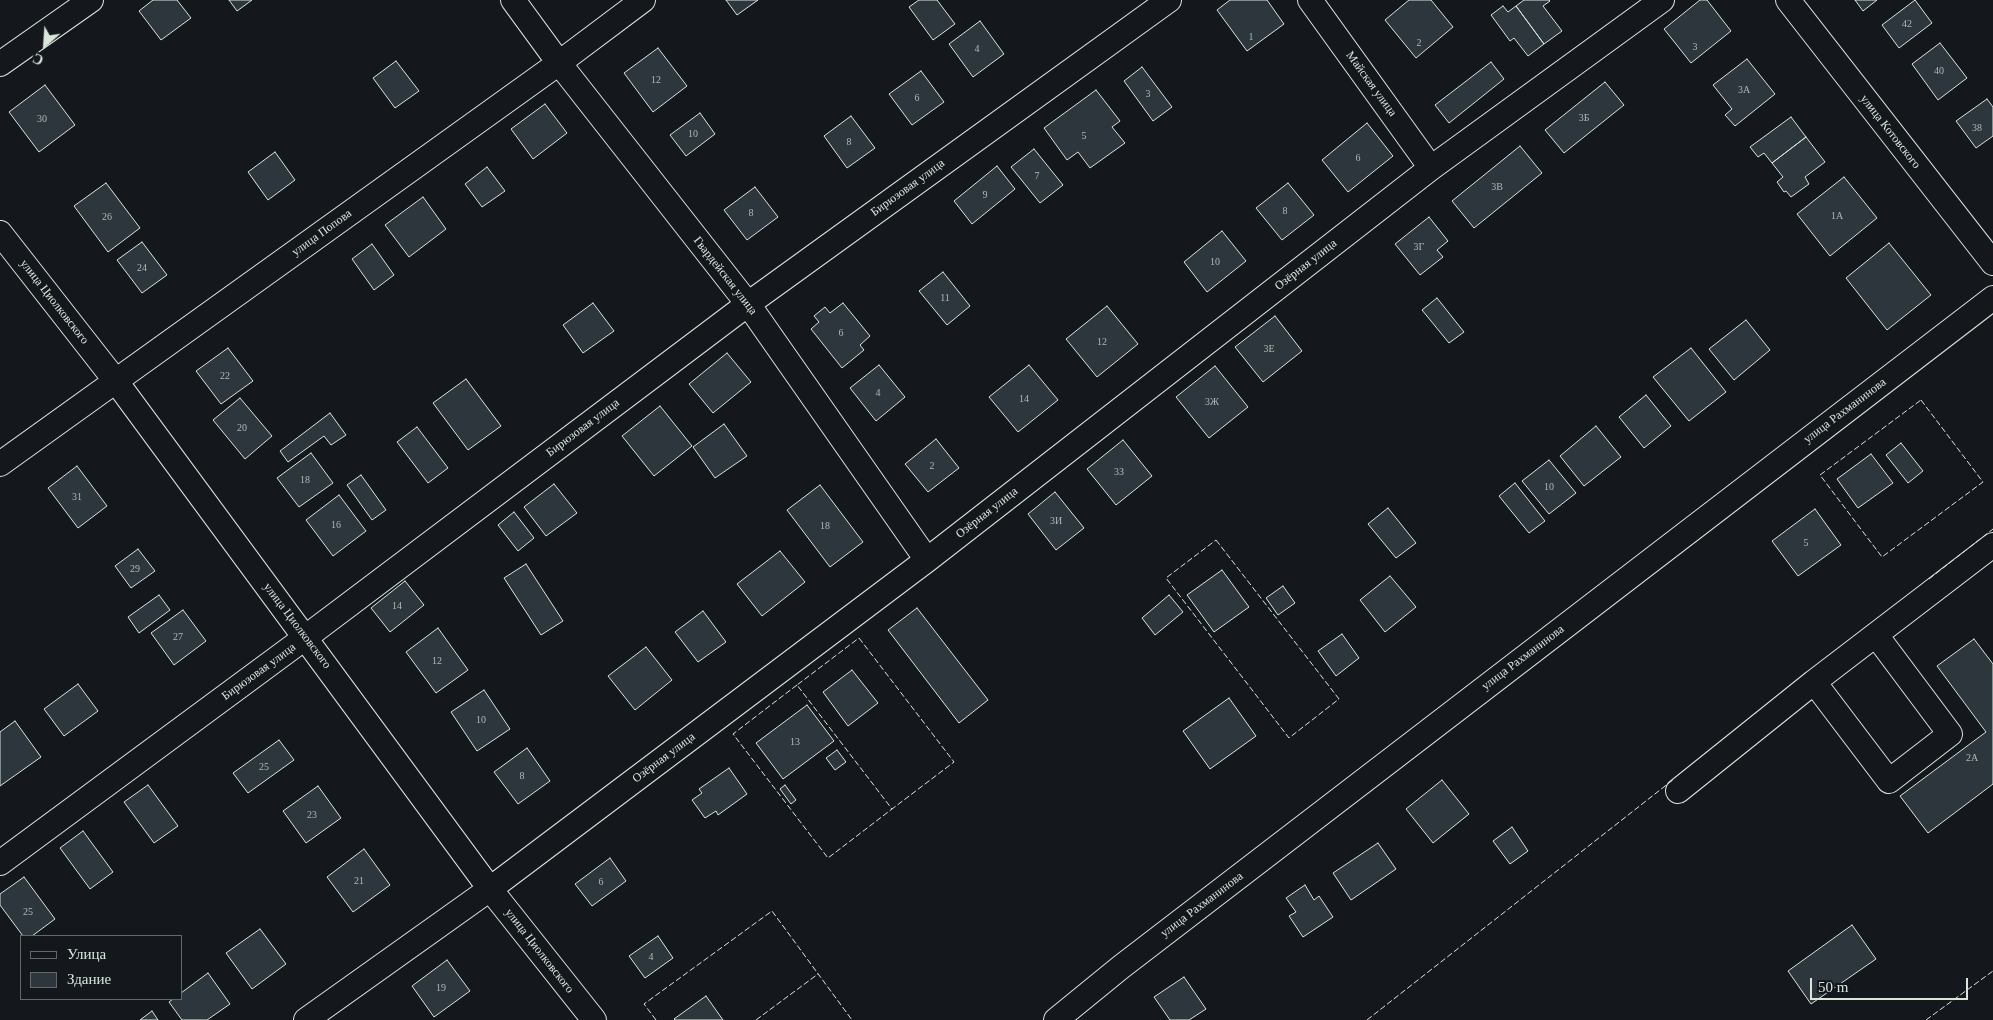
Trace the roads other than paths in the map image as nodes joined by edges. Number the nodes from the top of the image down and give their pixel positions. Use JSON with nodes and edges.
{"nodes":[{"id":1,"x":91,"y":0,"type":"edge"},
{"id":2,"x":513,"y":0,"type":"edge"},
{"id":3,"x":643,"y":0,"type":"edge"},
{"id":4,"x":1169,"y":0,"type":"edge"},
{"id":5,"x":1310,"y":0,"type":"edge"},
{"id":6,"x":1662,"y":0,"type":"edge"},
{"id":7,"x":1788,"y":0,"type":"edge"},
{"id":8,"x":559,"y":63,"type":"junction"},
{"id":9,"x":0,"y":64,"type":"edge"},
{"id":10,"x":1431,"y":168,"type":"junction"},
{"id":11,"x":0,"y":233,"type":"edge"},
{"id":12,"x":1993,"y":263,"type":"edge"},
{"id":13,"x":1993,"y":298,"type":"edge"},
{"id":14,"x":748,"y":304,"type":"junction"},
{"id":15,"x":114,"y":380,"type":"junction"},
{"id":16,"x":0,"y":464,"type":"edge"},
{"id":17,"x":1993,"y":544,"type":"edge"},
{"id":18,"x":927,"y":560,"type":"junction"},
{"id":19,"x":1876,"y":635,"type":"junction"},
{"id":20,"x":306,"y":637,"type":"junction"},
{"id":21,"x":1814,"y":682,"type":"junction"},
{"id":22,"x":1678,"y":791,"type":"dead end"},
{"id":23,"x":0,"y":862,"type":"edge"},
{"id":24,"x":490,"y":889,"type":"junction"},
{"id":25,"x":306,"y":1020,"type":"edge"},
{"id":26,"x":594,"y":1020,"type":"edge"},
{"id":27,"x":1056,"y":1020,"type":"edge"}],
"edges":[{"from":1,"to":9,"type":"street"},
{"from":2,"to":8,"type":"street","name":"Гвардейская улица"},
{"from":3,"to":8,"type":"street","name":"улица Попова"},
{"from":4,"to":14,"type":"street","name":"Бирюзовая улица"},
{"from":5,"to":10,"type":"street","name":"Майская улица"},
{"from":6,"to":10,"type":"street","name":"Озёрная улица"},
{"from":7,"to":12,"type":"street","name":"улица Котовского"},
{"from":8,"to":14,"type":"street","name":"Гвардейская улица"},
{"from":8,"to":15,"type":"street","name":"улица Попова"},
{"from":10,"to":18,"type":"street","name":"Озёрная улица"},
{"from":11,"to":15,"type":"street","name":"улица Циолковского"},
{"from":13,"to":27,"type":"street","name":"улица Рахманинова"},
{"from":14,"to":18,"type":"street","name":"Гвардейская улица"},
{"from":14,"to":20,"type":"street","name":"Бирюзовая улица"},
{"from":15,"to":16,"type":"street","name":"улица Попова"},
{"from":15,"to":20,"type":"street","name":"улица Циолковского"},
{"from":17,"to":19,"type":"street"},
{"from":18,"to":24,"type":"street","name":"Озёрная улица"},
{"from":19,"to":21,"type":"street"},
{"from":19,"to":21,"type":"street"},
{"from":20,"to":23,"type":"street","name":"Бирюзовая улица"},
{"from":20,"to":24,"type":"street","name":"улица Циолковского"},
{"from":21,"to":22,"type":"street"},
{"from":24,"to":25,"type":"street","name":"Озёрная улица"},
{"from":24,"to":26,"type":"street","name":"улица Циолковского"}]}
